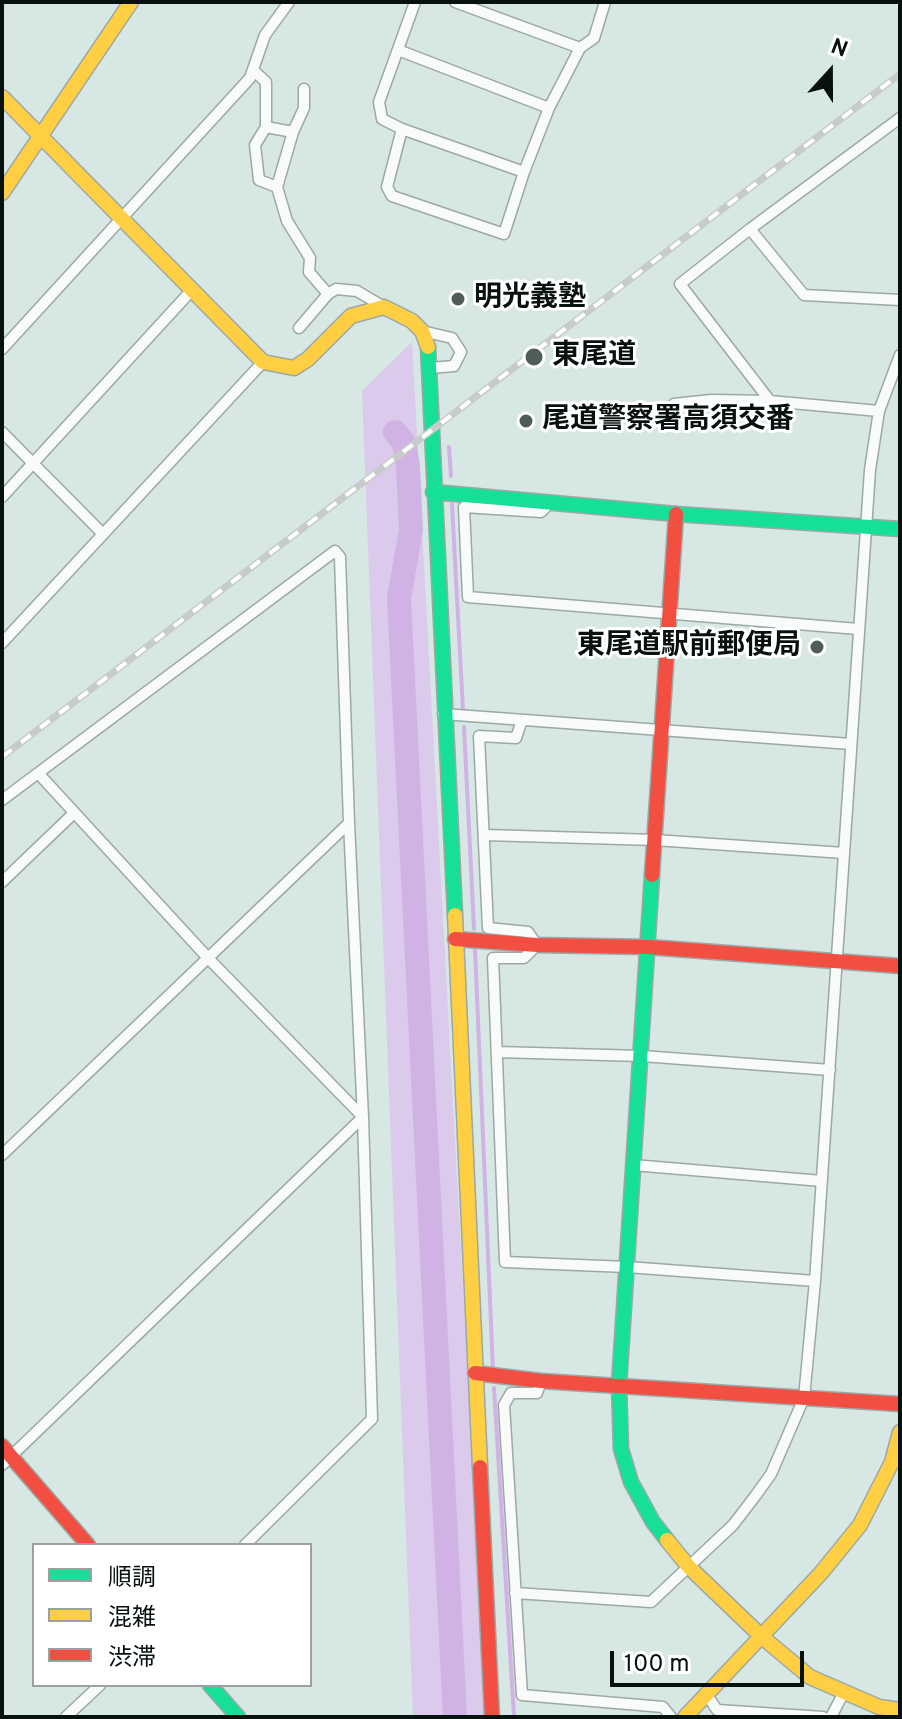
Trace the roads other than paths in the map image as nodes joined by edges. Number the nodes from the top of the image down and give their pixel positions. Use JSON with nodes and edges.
{"nodes":[{"id":1,"x":131,"y":2,"type":"edge"},
{"id":2,"x":289,"y":2,"type":"edge"},
{"id":3,"x":415,"y":2,"type":"edge"},
{"id":4,"x":455,"y":2,"type":"edge"},
{"id":5,"x":605,"y":2,"type":"edge"},
{"id":6,"x":580,"y":48,"type":"junction"},
{"id":7,"x":398,"y":50,"type":"junction"},
{"id":8,"x":254,"y":71,"type":"junction"},
{"id":9,"x":304,"y":89,"type":"dead end"},
{"id":10,"x":2,"y":97,"type":"edge"},
{"id":11,"x":549,"y":108,"type":"junction"},
{"id":12,"x":900,"y":118,"type":"edge"},
{"id":13,"x":266,"y":127,"type":"junction"},
{"id":14,"x":402,"y":129,"type":"junction"},
{"id":15,"x":293,"y":132,"type":"junction"},
{"id":16,"x":41,"y":136,"type":"junction"},
{"id":17,"x":524,"y":172,"type":"junction"},
{"id":18,"x":277,"y":187,"type":"junction"},
{"id":19,"x":2,"y":193,"type":"edge"},
{"id":20,"x":123,"y":219,"type":"junction"},
{"id":21,"x":750,"y":229,"type":"junction"},
{"id":22,"x":191,"y":291,"type":"junction"},
{"id":23,"x":328,"y":294,"type":"junction"},
{"id":24,"x":900,"y":300,"type":"edge"},
{"id":25,"x":384,"y":307,"type":"junction"},
{"id":26,"x":299,"y":328,"type":"dead end"},
{"id":27,"x":422,"y":331,"type":"junction"},
{"id":28,"x":2,"y":349,"type":"edge"},
{"id":29,"x":900,"y":355,"type":"edge"},
{"id":30,"x":263,"y":362,"type":"junction"},
{"id":31,"x":430,"y":368,"type":"junction"},
{"id":32,"x":770,"y":401,"type":"junction"},
{"id":33,"x":674,"y":404,"type":"dead end"},
{"id":34,"x":879,"y":411,"type":"junction"},
{"id":35,"x":2,"y":432,"type":"edge"},
{"id":36,"x":33,"y":463,"type":"junction"},
{"id":37,"x":433,"y":492,"type":"junction"},
{"id":38,"x":2,"y":497,"type":"edge"},
{"id":39,"x":551,"y":502,"type":"junction"},
{"id":40,"x":676,"y":514,"type":"junction"},
{"id":41,"x":866,"y":528,"type":"junction"},
{"id":42,"x":900,"y":529,"type":"edge"},
{"id":43,"x":102,"y":533,"type":"junction"},
{"id":44,"x":669,"y":615,"type":"junction"},
{"id":45,"x":858,"y":629,"type":"junction"},
{"id":46,"x":2,"y":643,"type":"edge"},
{"id":47,"x":443,"y":714,"type":"junction"},
{"id":48,"x":522,"y":720,"type":"junction"},
{"id":49,"x":663,"y":731,"type":"junction"},
{"id":50,"x":851,"y":744,"type":"junction"},
{"id":51,"x":38,"y":773,"type":"junction"},
{"id":52,"x":2,"y":800,"type":"edge"},
{"id":53,"x":73,"y":814,"type":"junction"},
{"id":54,"x":349,"y":823,"type":"junction"},
{"id":55,"x":485,"y":835,"type":"junction"},
{"id":56,"x":655,"y":840,"type":"junction"},
{"id":57,"x":844,"y":853,"type":"junction"},
{"id":58,"x":2,"y":882,"type":"edge"},
{"id":59,"x":455,"y":939,"type":"junction"},
{"id":60,"x":537,"y":945,"type":"junction"},
{"id":61,"x":648,"y":947,"type":"junction"},
{"id":62,"x":208,"y":958,"type":"junction"},
{"id":63,"x":837,"y":963,"type":"junction"},
{"id":64,"x":900,"y":966,"type":"edge"},
{"id":65,"x":497,"y":1052,"type":"junction"},
{"id":66,"x":642,"y":1056,"type":"junction"},
{"id":67,"x":830,"y":1070,"type":"junction"},
{"id":68,"x":363,"y":1117,"type":"junction"},
{"id":69,"x":2,"y":1155,"type":"edge"},
{"id":70,"x":633,"y":1165,"type":"junction"},
{"id":71,"x":822,"y":1181,"type":"junction"},
{"id":72,"x":627,"y":1267,"type":"junction"},
{"id":73,"x":815,"y":1281,"type":"junction"},
{"id":74,"x":475,"y":1373,"type":"junction"},
{"id":75,"x":541,"y":1381,"type":"junction"},
{"id":76,"x":619,"y":1385,"type":"junction"},
{"id":77,"x":804,"y":1398,"type":"junction"},
{"id":78,"x":900,"y":1404,"type":"edge"},
{"id":79,"x":900,"y":1432,"type":"edge"},
{"id":80,"x":5,"y":1456,"type":"edge"},
{"id":81,"x":86,"y":1543,"type":"edge"},
{"id":82,"x":247,"y":1543,"type":"edge"},
{"id":83,"x":688,"y":1566,"type":"junction"},
{"id":84,"x":515,"y":1593,"type":"junction"},
{"id":85,"x":762,"y":1637,"type":"junction"},
{"id":86,"x":98,"y":1687,"type":"edge"},
{"id":87,"x":212,"y":1687,"type":"edge"},
{"id":88,"x":843,"y":1694,"type":"junction"},
{"id":89,"x":707,"y":1695,"type":"junction"},
{"id":90,"x":900,"y":1710,"type":"edge"},
{"id":91,"x":66,"y":1717,"type":"edge"},
{"id":92,"x":238,"y":1717,"type":"edge"},
{"id":93,"x":492,"y":1717,"type":"edge"},
{"id":94,"x":671,"y":1717,"type":"edge"},
{"id":95,"x":685,"y":1717,"type":"edge"},
{"id":96,"x":823,"y":1717,"type":"edge"},
{"id":97,"x":831,"y":1717,"type":"edge"}],
"edges":[{"from":1,"to":16,"type":"main road"},
{"from":2,"to":8,"type":"street"},
{"from":3,"to":7,"type":"street"},
{"from":4,"to":6,"type":"street"},
{"from":5,"to":6,"type":"street"},
{"from":6,"to":11,"type":"street"},
{"from":7,"to":11,"type":"street"},
{"from":7,"to":14,"type":"street"},
{"from":8,"to":13,"type":"street"},
{"from":8,"to":20,"type":"street"},
{"from":9,"to":15,"type":"street"},
{"from":10,"to":16,"type":"main road"},
{"from":11,"to":17,"type":"street"},
{"from":12,"to":21,"type":"street"},
{"from":13,"to":15,"type":"street"},
{"from":13,"to":18,"type":"street"},
{"from":14,"to":17,"type":"street"},
{"from":14,"to":17,"type":"street"},
{"from":15,"to":18,"type":"street"},
{"from":16,"to":19,"type":"main road"},
{"from":16,"to":20,"type":"main road"},
{"from":18,"to":23,"type":"street"},
{"from":20,"to":22,"type":"main road"},
{"from":20,"to":28,"type":"street"},
{"from":21,"to":24,"type":"street"},
{"from":21,"to":32,"type":"street"},
{"from":22,"to":30,"type":"main road"},
{"from":22,"to":36,"type":"street"},
{"from":23,"to":25,"type":"street"},
{"from":23,"to":26,"type":"street"},
{"from":25,"to":27,"type":"main road"},
{"from":25,"to":30,"type":"main road"},
{"from":27,"to":31,"type":"main road"},
{"from":27,"to":31,"type":"street"},
{"from":29,"to":34,"type":"street"},
{"from":30,"to":43,"type":"street"},
{"from":31,"to":37,"type":"main road"},
{"from":32,"to":33,"type":"street"},
{"from":32,"to":34,"type":"street"},
{"from":34,"to":41,"type":"street"},
{"from":35,"to":36,"type":"street"},
{"from":36,"to":38,"type":"street"},
{"from":36,"to":43,"type":"street"},
{"from":37,"to":39,"type":"main road"},
{"from":37,"to":47,"type":"main road"},
{"from":39,"to":40,"type":"main road"},
{"from":39,"to":44,"type":"street"},
{"from":40,"to":41,"type":"main road"},
{"from":40,"to":44,"type":"main road"},
{"from":41,"to":42,"type":"main road"},
{"from":41,"to":45,"type":"street"},
{"from":43,"to":46,"type":"street"},
{"from":44,"to":45,"type":"street"},
{"from":44,"to":49,"type":"main road"},
{"from":45,"to":50,"type":"street"},
{"from":47,"to":48,"type":"street"},
{"from":47,"to":59,"type":"main road"},
{"from":48,"to":49,"type":"street"},
{"from":48,"to":55,"type":"street"},
{"from":49,"to":50,"type":"street"},
{"from":49,"to":56,"type":"main road"},
{"from":50,"to":57,"type":"street"},
{"from":51,"to":52,"type":"street"},
{"from":51,"to":53,"type":"street"},
{"from":51,"to":54,"type":"street"},
{"from":53,"to":58,"type":"street"},
{"from":53,"to":62,"type":"street"},
{"from":54,"to":62,"type":"street"},
{"from":54,"to":68,"type":"street"},
{"from":55,"to":56,"type":"street"},
{"from":55,"to":60,"type":"street"},
{"from":56,"to":57,"type":"street"},
{"from":56,"to":61,"type":"main road"},
{"from":57,"to":63,"type":"street"},
{"from":59,"to":60,"type":"main road"},
{"from":59,"to":74,"type":"main road"},
{"from":60,"to":61,"type":"main road"},
{"from":60,"to":65,"type":"street"},
{"from":61,"to":63,"type":"main road"},
{"from":61,"to":66,"type":"main road"},
{"from":62,"to":68,"type":"street"},
{"from":62,"to":69,"type":"street"},
{"from":63,"to":64,"type":"main road"},
{"from":63,"to":67,"type":"street"},
{"from":65,"to":66,"type":"street"},
{"from":65,"to":72,"type":"street"},
{"from":66,"to":67,"type":"street"},
{"from":66,"to":70,"type":"main road"},
{"from":67,"to":71,"type":"street"},
{"from":68,"to":80,"type":"street"},
{"from":68,"to":82,"type":"street"},
{"from":70,"to":71,"type":"street"},
{"from":70,"to":72,"type":"main road"},
{"from":71,"to":73,"type":"street"},
{"from":72,"to":73,"type":"street"},
{"from":72,"to":76,"type":"main road"},
{"from":73,"to":77,"type":"street"},
{"from":74,"to":75,"type":"main road"},
{"from":74,"to":93,"type":"main road"},
{"from":75,"to":76,"type":"main road"},
{"from":75,"to":84,"type":"street"},
{"from":76,"to":77,"type":"main road"},
{"from":76,"to":83,"type":"main road"},
{"from":77,"to":78,"type":"main road"},
{"from":77,"to":83,"type":"street"},
{"from":79,"to":85,"type":"main road"},
{"from":80,"to":81,"type":"main road"},
{"from":83,"to":84,"type":"street"},
{"from":83,"to":85,"type":"main road"},
{"from":84,"to":94,"type":"street"},
{"from":85,"to":88,"type":"main road"},
{"from":85,"to":89,"type":"main road"},
{"from":86,"to":91,"type":"street"},
{"from":87,"to":92,"type":"main road"},
{"from":88,"to":90,"type":"main road"},
{"from":88,"to":97,"type":"street"},
{"from":89,"to":95,"type":"main road"},
{"from":89,"to":96,"type":"street"}]}
